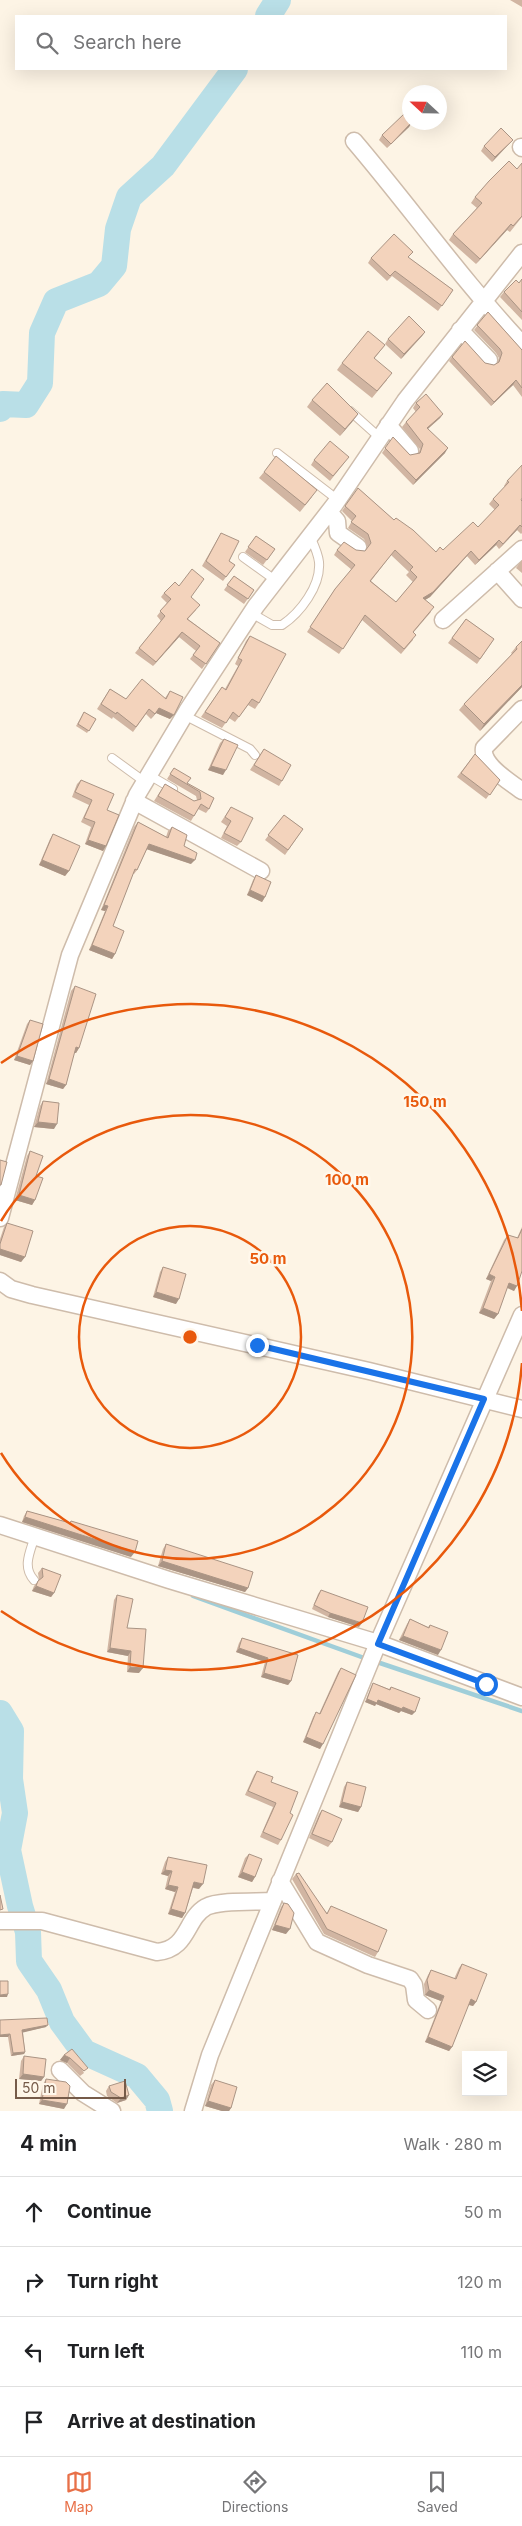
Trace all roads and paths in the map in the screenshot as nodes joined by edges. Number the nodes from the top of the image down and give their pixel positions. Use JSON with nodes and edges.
{"nodes":[{"id":1,"x":354,"y":141,"type":"dead end"},
{"id":2,"x":522,"y":253,"type":"edge"},
{"id":3,"x":483,"y":302,"type":"junction"},
{"id":4,"x":460,"y":330,"type":"junction"},
{"id":5,"x":522,"y":344,"type":"edge"},
{"id":6,"x":489,"y":360,"type":"dead end"},
{"id":7,"x":346,"y":407,"type":"edge"},
{"id":8,"x":384,"y":431,"type":"junction"},
{"id":9,"x":410,"y":451,"type":"dead end"},
{"id":10,"x":277,"y":453,"type":"dead end"},
{"id":11,"x":333,"y":506,"type":"junction"},
{"id":12,"x":310,"y":536,"type":"junction"},
{"id":13,"x":358,"y":547,"type":"dead end"},
{"id":14,"x":522,"y":549,"type":"edge"},
{"id":15,"x":243,"y":557,"type":"dead end"},
{"id":16,"x":497,"y":571,"type":"junction"},
{"id":17,"x":275,"y":580,"type":"junction"},
{"id":18,"x":522,"y":599,"type":"edge"},
{"id":19,"x":251,"y":613,"type":"junction"},
{"id":20,"x":443,"y":620,"type":"dead end"},
{"id":21,"x":522,"y":709,"type":"edge"},
{"id":22,"x":184,"y":715,"type":"junction"},
{"id":23,"x":255,"y":755,"type":"dead end"},
{"id":24,"x":112,"y":758,"type":"dead end"},
{"id":25,"x":147,"y":778,"type":"junction"},
{"id":26,"x":522,"y":791,"type":"edge"},
{"id":27,"x":179,"y":792,"type":"edge"},
{"id":28,"x":134,"y":801,"type":"junction"},
{"id":29,"x":260,"y":871,"type":"dead end"},
{"id":30,"x":0,"y":1218,"type":"edge"},
{"id":31,"x":0,"y":1281,"type":"edge"},
{"id":32,"x":522,"y":1314,"type":"edge"},
{"id":33,"x":484,"y":1399,"type":"junction"},
{"id":34,"x":522,"y":1409,"type":"edge"},
{"id":35,"x":0,"y":1525,"type":"edge"},
{"id":36,"x":35,"y":1536,"type":"junction"},
{"id":37,"x":34,"y":1580,"type":"dead end"},
{"id":38,"x":374,"y":1654,"type":"junction"},
{"id":39,"x":522,"y":1697,"type":"edge"},
{"id":40,"x":280,"y":1881,"type":"junction"},
{"id":41,"x":272,"y":1901,"type":"junction"},
{"id":42,"x":12,"y":1921,"type":"edge"},
{"id":43,"x":428,"y":2010,"type":"dead end"},
{"id":44,"x":60,"y":2070,"type":"dead end"},
{"id":45,"x":112,"y":2111,"type":"edge"},
{"id":46,"x":193,"y":2111,"type":"edge"}],
"edges":[{"from":1,"to":3,"type":"street"},
{"from":2,"to":3,"type":"street"},
{"from":3,"to":4,"type":"street"},
{"from":3,"to":5,"type":"street"},
{"from":4,"to":6,"type":"street"},
{"from":4,"to":8,"type":"street"},
{"from":7,"to":8,"type":"lane"},
{"from":8,"to":9,"type":"street"},
{"from":8,"to":11,"type":"street"},
{"from":10,"to":11,"type":"lane"},
{"from":11,"to":12,"type":"street"},
{"from":11,"to":13,"type":"street"},
{"from":12,"to":17,"type":"street"},
{"from":12,"to":19,"type":"lane"},
{"from":14,"to":16,"type":"street"},
{"from":15,"to":17,"type":"lane"},
{"from":16,"to":18,"type":"street"},
{"from":16,"to":20,"type":"street"},
{"from":17,"to":19,"type":"street"},
{"from":19,"to":22,"type":"street"},
{"from":21,"to":26,"type":"street"},
{"from":22,"to":23,"type":"lane"},
{"from":22,"to":25,"type":"street"},
{"from":24,"to":25,"type":"lane"},
{"from":25,"to":27,"type":"lane"},
{"from":25,"to":28,"type":"street"},
{"from":28,"to":29,"type":"street"},
{"from":28,"to":30,"type":"street"},
{"from":31,"to":33,"type":"street"},
{"from":32,"to":33,"type":"street"},
{"from":33,"to":34,"type":"street"},
{"from":33,"to":38,"type":"street"},
{"from":35,"to":36,"type":"street"},
{"from":36,"to":37,"type":"lane"},
{"from":36,"to":38,"type":"street"},
{"from":38,"to":39,"type":"street"},
{"from":38,"to":40,"type":"street"},
{"from":40,"to":41,"type":"street"},
{"from":40,"to":43,"type":"street"},
{"from":41,"to":42,"type":"street"},
{"from":41,"to":46,"type":"street"},
{"from":44,"to":45,"type":"street"}]}
